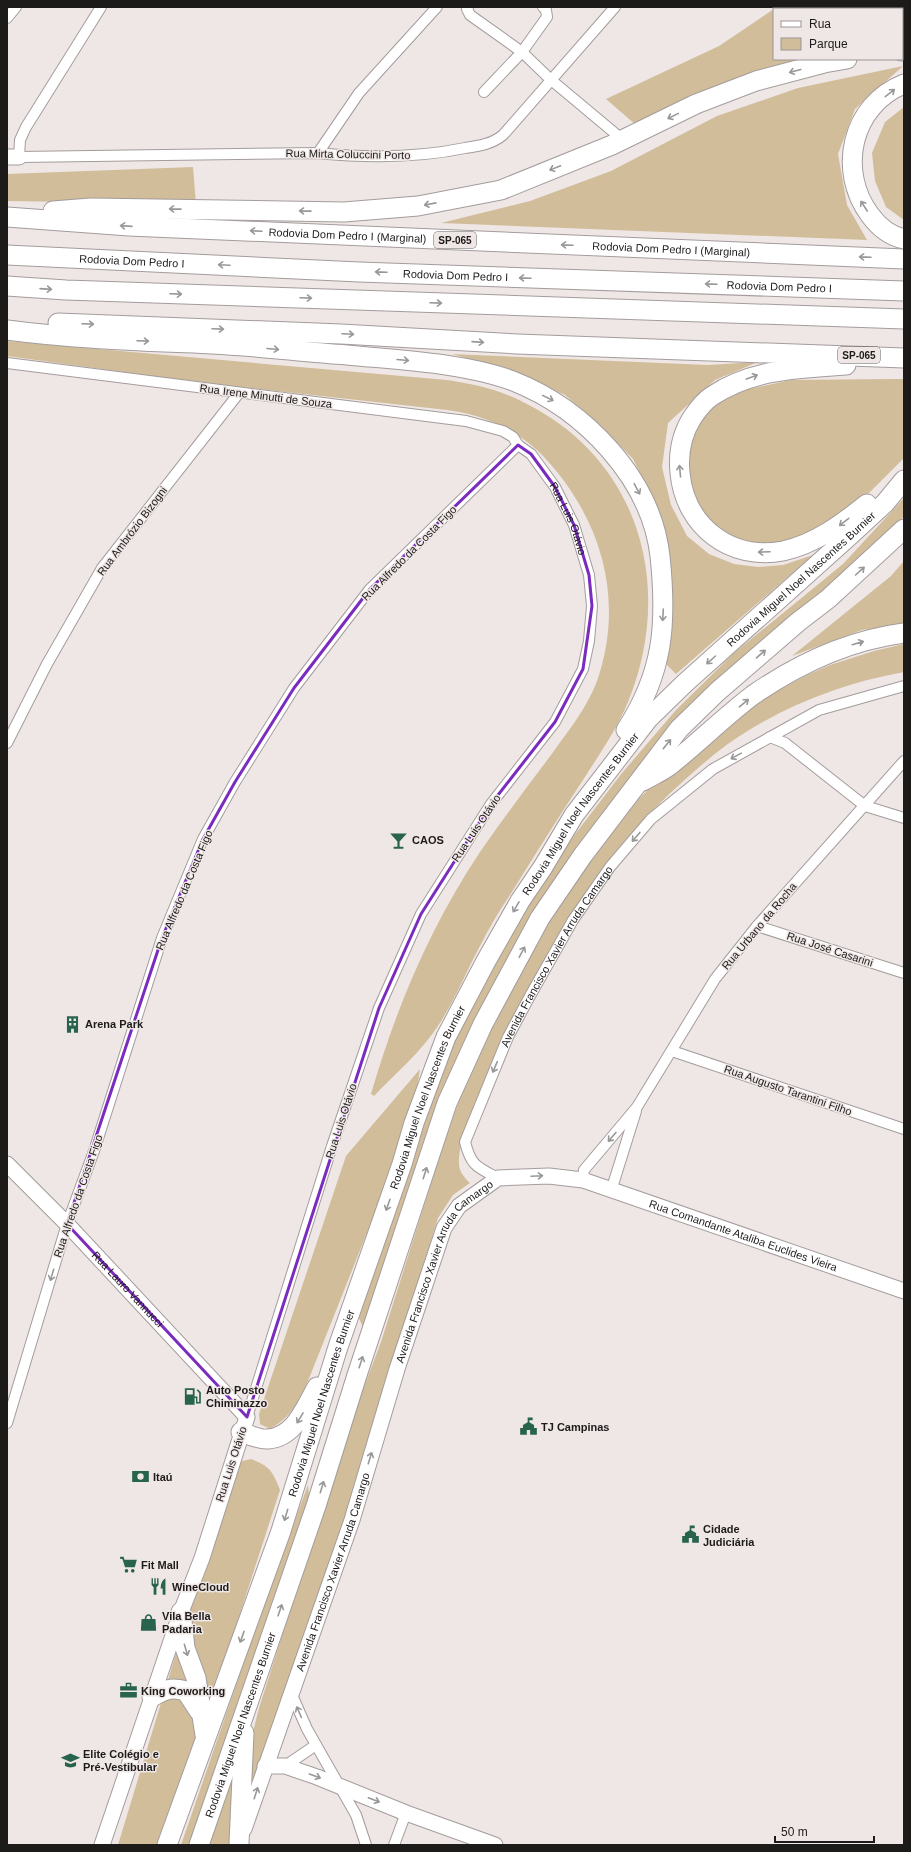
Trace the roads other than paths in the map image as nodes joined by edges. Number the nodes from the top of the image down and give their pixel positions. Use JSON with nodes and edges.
{"nodes":[{"id":1,"x":16,"y":7,"type":"edge"},
{"id":2,"x":101,"y":7,"type":"edge"},
{"id":3,"x":468,"y":7,"type":"edge"},
{"id":4,"x":544,"y":7,"type":"edge"},
{"id":5,"x":615,"y":7,"type":"edge"},
{"id":6,"x":435,"y":8,"type":"edge"},
{"id":7,"x":7,"y":18,"type":"edge"},
{"id":8,"x":522,"y":52,"type":"junction"},
{"id":9,"x":841,"y":60,"type":"edge"},
{"id":10,"x":550,"y":79,"type":"junction"},
{"id":11,"x":904,"y":84,"type":"edge"},
{"id":12,"x":484,"y":92,"type":"dead end"},
{"id":13,"x":623,"y":140,"type":"junction"},
{"id":14,"x":318,"y":152,"type":"junction"},
{"id":15,"x":13,"y":157,"type":"edge"},
{"id":16,"x":7,"y":216,"type":"edge"},
{"id":17,"x":904,"y":239,"type":"edge"},
{"id":18,"x":7,"y":255,"type":"edge"},
{"id":19,"x":904,"y":259,"type":"edge"},
{"id":20,"x":7,"y":286,"type":"edge"},
{"id":21,"x":904,"y":291,"type":"edge"},
{"id":22,"x":904,"y":319,"type":"edge"},
{"id":23,"x":7,"y":322,"type":"edge"},
{"id":24,"x":7,"y":330,"type":"edge"},
{"id":25,"x":873,"y":356,"type":"junction"},
{"id":26,"x":904,"y":358,"type":"edge"},
{"id":27,"x":7,"y":362,"type":"edge"},
{"id":28,"x":239,"y":393,"type":"junction"},
{"id":29,"x":518,"y":445,"type":"junction"},
{"id":30,"x":904,"y":468,"type":"edge"},
{"id":31,"x":904,"y":480,"type":"edge"},
{"id":32,"x":904,"y":530,"type":"edge"},
{"id":33,"x":904,"y":633,"type":"edge"},
{"id":34,"x":904,"y":686,"type":"edge"},
{"id":35,"x":770,"y":737,"type":"junction"},
{"id":36,"x":7,"y":743,"type":"edge"},
{"id":37,"x":904,"y":761,"type":"edge"},
{"id":38,"x":635,"y":786,"type":"junction"},
{"id":39,"x":865,"y":806,"type":"junction"},
{"id":40,"x":574,"y":815,"type":"junction"},
{"id":41,"x":904,"y":818,"type":"edge"},
{"id":42,"x":756,"y":926,"type":"junction"},
{"id":43,"x":904,"y":973,"type":"edge"},
{"id":44,"x":672,"y":1051,"type":"junction"},
{"id":45,"x":637,"y":1108,"type":"junction"},
{"id":46,"x":904,"y":1129,"type":"edge"},
{"id":47,"x":7,"y":1164,"type":"edge"},
{"id":48,"x":498,"y":1178,"type":"junction"},
{"id":49,"x":583,"y":1180,"type":"junction"},
{"id":50,"x":611,"y":1191,"type":"junction"},
{"id":51,"x":67,"y":1224,"type":"junction"},
{"id":52,"x":904,"y":1291,"type":"edge"},
{"id":53,"x":338,"y":1347,"type":"junction"},
{"id":54,"x":7,"y":1423,"type":"edge"},
{"id":55,"x":244,"y":1424,"type":"junction"},
{"id":56,"x":181,"y":1612,"type":"junction"},
{"id":57,"x":292,"y":1695,"type":"junction"},
{"id":58,"x":152,"y":1697,"type":"junction"},
{"id":59,"x":245,"y":1713,"type":"junction"},
{"id":60,"x":204,"y":1727,"type":"junction"},
{"id":61,"x":316,"y":1745,"type":"junction"},
{"id":62,"x":265,"y":1766,"type":"junction"},
{"id":63,"x":285,"y":1766,"type":"junction"},
{"id":64,"x":338,"y":1786,"type":"junction"},
{"id":65,"x":406,"y":1813,"type":"junction"},
{"id":66,"x":239,"y":1844,"type":"edge"},
{"id":67,"x":102,"y":1845,"type":"edge"},
{"id":68,"x":167,"y":1845,"type":"edge"},
{"id":69,"x":199,"y":1845,"type":"edge"},
{"id":70,"x":366,"y":1845,"type":"edge"},
{"id":71,"x":394,"y":1845,"type":"edge"},
{"id":72,"x":495,"y":1845,"type":"edge"}],
"edges":[{"from":1,"to":7,"type":"street"},
{"from":2,"to":15,"type":"street"},
{"from":3,"to":8,"type":"street"},
{"from":4,"to":8,"type":"street"},
{"from":5,"to":10,"type":"street","name":"Rua Mirta Coluccini Porto"},
{"from":6,"to":14,"type":"street"},
{"from":8,"to":10,"type":"street"},
{"from":8,"to":12,"type":"street"},
{"from":9,"to":13,"type":"highway","one_way":true},
{"from":10,"to":13,"type":"street"},
{"from":10,"to":14,"type":"street","name":"Rua Mirta Coluccini Porto"},
{"from":17,"to":11,"type":"highway","one_way":true},
{"from":13,"to":16,"type":"highway","one_way":true},
{"from":14,"to":15,"type":"street","name":"Rua Mirta Coluccini Porto"},
{"from":19,"to":16,"type":"highway","name":"Rodovia Dom Pedro I (Marginal)","number":"SP-065","one_way":true},
{"from":21,"to":18,"type":"highway","name":"Rodovia Dom Pedro I","one_way":true},
{"from":20,"to":22,"type":"highway","one_way":true},
{"from":23,"to":25,"type":"highway","number":"SP-065","one_way":true},
{"from":24,"to":40,"type":"highway","one_way":true},
{"from":25,"to":26,"type":"highway","number":"SP-065"},
{"from":30,"to":25,"type":"highway","one_way":true},
{"from":27,"to":28,"type":"street","name":"Rua Irene Minutti de Souza"},
{"from":28,"to":29,"type":"street","name":"Rua Irene Minutti de Souza"},
{"from":28,"to":36,"type":"street","name":"Rua Ambrózio Bizogni"},
{"from":29,"to":51,"type":"street","name":"Rua Alfredo da Costa Figo"},
{"from":29,"to":55,"type":"street","name":"Rua Luis Otávio"},
{"from":31,"to":40,"type":"highway","name":"Rodovia Miguel Noel Nascentes Burnier","one_way":true},
{"from":38,"to":32,"type":"highway","name":"Rodovia Miguel Noel Nascentes Burnier","one_way":true},
{"from":38,"to":33,"type":"highway","one_way":true},
{"from":34,"to":35,"type":"street","name":"Avenida Francisco Xavier Arruda Camargo"},
{"from":35,"to":39,"type":"street"},
{"from":35,"to":48,"type":"street","name":"Avenida Francisco Xavier Arruda Camargo","one_way":true},
{"from":37,"to":39,"type":"street","name":"Rua Urbano da Rocha"},
{"from":59,"to":38,"type":"highway","name":"Rodovia Miguel Noel Nascentes Burnier","one_way":true},
{"from":39,"to":41,"type":"street"},
{"from":39,"to":42,"type":"street","name":"Rua Urbano da Rocha"},
{"from":40,"to":53,"type":"highway","name":"Rodovia Miguel Noel Nascentes Burnier","one_way":true},
{"from":42,"to":43,"type":"street","name":"Rua José Casarini"},
{"from":42,"to":44,"type":"street","name":"Rua Urbano da Rocha"},
{"from":44,"to":45,"type":"street","name":"Rua Urbano da Rocha"},
{"from":44,"to":46,"type":"street","name":"Rua Augusto Tarantini Filho"},
{"from":45,"to":49,"type":"street","name":"Rua Urbano da Rocha","one_way":true},
{"from":45,"to":50,"type":"street","name":"Rua Urbano da Rocha"},
{"from":47,"to":51,"type":"street","name":"Rua Lauro Vannucci"},
{"from":48,"to":49,"type":"street","name":"Rua Comandante Ataliba Euclides Vieira","one_way":true},
{"from":57,"to":48,"type":"street","name":"Avenida Francisco Xavier Arruda Camargo","one_way":true},
{"from":49,"to":50,"type":"street","name":"Rua Comandante Ataliba Euclides Vieira"},
{"from":50,"to":52,"type":"street","name":"Rua Comandante Ataliba Euclides Vieira"},
{"from":51,"to":54,"type":"street","name":"Rua Alfredo da Costa Figo","one_way":true},
{"from":51,"to":55,"type":"street","name":"Rua Lauro Vannucci"},
{"from":53,"to":55,"type":"highway","one_way":true},
{"from":53,"to":60,"type":"highway","name":"Rodovia Miguel Noel Nascentes Burnier","one_way":true},
{"from":55,"to":56,"type":"street","name":"Rua Luis Otávio"},
{"from":56,"to":58,"type":"street","name":"Rua Luis Otávio"},
{"from":56,"to":60,"type":"highway","one_way":true},
{"from":61,"to":57,"type":"street","one_way":true},
{"from":57,"to":62,"type":"street","name":"Avenida Francisco Xavier Arruda Camargo"},
{"from":58,"to":60,"type":"highway"},
{"from":58,"to":67,"type":"street","name":"Rua Luis Otávio"},
{"from":59,"to":66,"type":"highway"},
{"from":59,"to":69,"type":"highway","name":"Rodovia Miguel Noel Nascentes Burnier"},
{"from":60,"to":68,"type":"highway","name":"Rodovia Miguel Noel Nascentes Burnier"},
{"from":61,"to":63,"type":"street"},
{"from":61,"to":64,"type":"street"},
{"from":62,"to":63,"type":"street"},
{"from":66,"to":62,"type":"street","name":"Avenida Francisco Xavier Arruda Camargo","one_way":true},
{"from":63,"to":64,"type":"street","one_way":true},
{"from":64,"to":65,"type":"street","one_way":true},
{"from":64,"to":70,"type":"street"},
{"from":65,"to":71,"type":"street"},
{"from":65,"to":72,"type":"street"}]}
